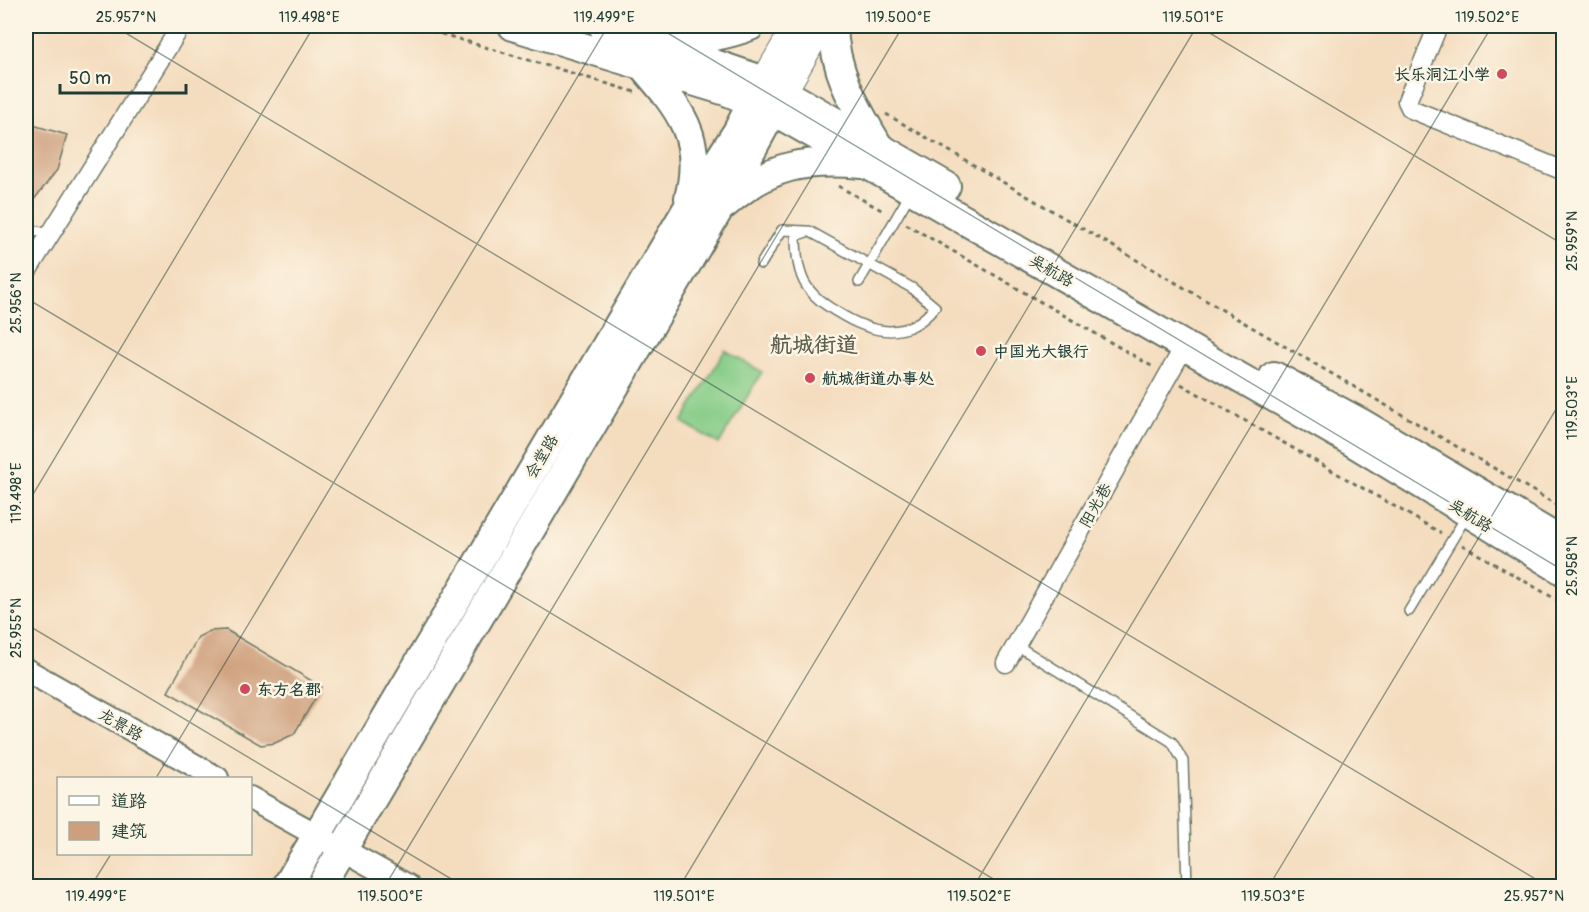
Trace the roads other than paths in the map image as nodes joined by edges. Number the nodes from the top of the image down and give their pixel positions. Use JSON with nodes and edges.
{"nodes":[{"id":1,"x":181,"y":26,"type":"edge"},
{"id":2,"x":513,"y":26,"type":"edge"},
{"id":3,"x":603,"y":26,"type":"edge"},
{"id":4,"x":750,"y":26,"type":"edge"},
{"id":5,"x":796,"y":26,"type":"edge"},
{"id":6,"x":821,"y":26,"type":"edge"},
{"id":7,"x":833,"y":26,"type":"edge"},
{"id":8,"x":1438,"y":26,"type":"edge"},
{"id":9,"x":645,"y":53,"type":"junction"},
{"id":10,"x":768,"y":96,"type":"junction"},
{"id":11,"x":874,"y":155,"type":"junction"},
{"id":12,"x":1563,"y":171,"type":"edge"},
{"id":13,"x":913,"y":189,"type":"junction"},
{"id":14,"x":719,"y":209,"type":"junction"},
{"id":15,"x":686,"y":211,"type":"junction"},
{"id":16,"x":26,"y":228,"type":"edge"},
{"id":17,"x":809,"y":231,"type":"junction"},
{"id":18,"x":49,"y":234,"type":"junction"},
{"id":19,"x":761,"y":264,"type":"dead end"},
{"id":20,"x":870,"y":264,"type":"junction"},
{"id":21,"x":26,"y":273,"type":"edge"},
{"id":22,"x":859,"y":282,"type":"dead end"},
{"id":23,"x":1184,"y":347,"type":"junction"},
{"id":24,"x":1468,"y":513,"type":"junction"},
{"id":25,"x":1563,"y":543,"type":"edge"},
{"id":26,"x":1563,"y":572,"type":"edge"},
{"id":27,"x":1409,"y":611,"type":"dead end"},
{"id":28,"x":1016,"y":645,"type":"junction"},
{"id":29,"x":1006,"y":663,"type":"dead end"},
{"id":30,"x":26,"y":669,"type":"edge"},
{"id":31,"x":215,"y":777,"type":"edge"},
{"id":32,"x":252,"y":799,"type":"edge"},
{"id":33,"x":317,"y":834,"type":"junction"},
{"id":34,"x":344,"y":850,"type":"junction"},
{"id":35,"x":287,"y":886,"type":"edge"},
{"id":36,"x":321,"y":886,"type":"edge"},
{"id":37,"x":408,"y":886,"type":"edge"},
{"id":38,"x":1187,"y":886,"type":"edge"}],
"edges":[{"from":1,"to":18,"type":"street"},
{"from":2,"to":9,"type":"main road","name":"吴航路"},
{"from":3,"to":9,"type":"main road","name":"吴航路"},
{"from":4,"to":9,"type":"main road"},
{"from":5,"to":10,"type":"main road","name":"会堂路"},
{"from":6,"to":10,"type":"main road","name":"会堂路"},
{"from":7,"to":11,"type":"main road"},
{"from":8,"to":12,"type":"street"},
{"from":9,"to":10,"type":"main road","name":"吴航路"},
{"from":9,"to":15,"type":"main road"},
{"from":10,"to":11,"type":"main road","name":"吴航路"},
{"from":10,"to":14,"type":"main road","name":"会堂路"},
{"from":10,"to":15,"type":"main road","name":"会堂路"},
{"from":11,"to":13,"type":"main road","name":"吴航路"},
{"from":11,"to":14,"type":"main road"},
{"from":11,"to":25,"type":"main road","name":"吴航路"},
{"from":13,"to":20,"type":"lane"},
{"from":13,"to":23,"type":"main road","name":"吴航路"},
{"from":14,"to":34,"type":"main road","name":"会堂路"},
{"from":15,"to":33,"type":"main road","name":"会堂路"},
{"from":16,"to":18,"type":"lane"},
{"from":17,"to":19,"type":"lane"},
{"from":17,"to":20,"type":"lane"},
{"from":17,"to":20,"type":"lane"},
{"from":18,"to":21,"type":"street"},
{"from":20,"to":22,"type":"lane"},
{"from":23,"to":24,"type":"main road","name":"吴航路"},
{"from":23,"to":28,"type":"street","name":"阳光巷"},
{"from":24,"to":26,"type":"main road","name":"吴航路"},
{"from":24,"to":27,"type":"lane"},
{"from":28,"to":29,"type":"street","name":"阳光巷"},
{"from":28,"to":38,"type":"lane"},
{"from":30,"to":31,"type":"street","name":"龙景路"},
{"from":32,"to":33,"type":"street"},
{"from":33,"to":34,"type":"street"},
{"from":33,"to":35,"type":"main road","name":"会堂路"},
{"from":34,"to":36,"type":"main road","name":"会堂路"},
{"from":34,"to":37,"type":"street"}]}
